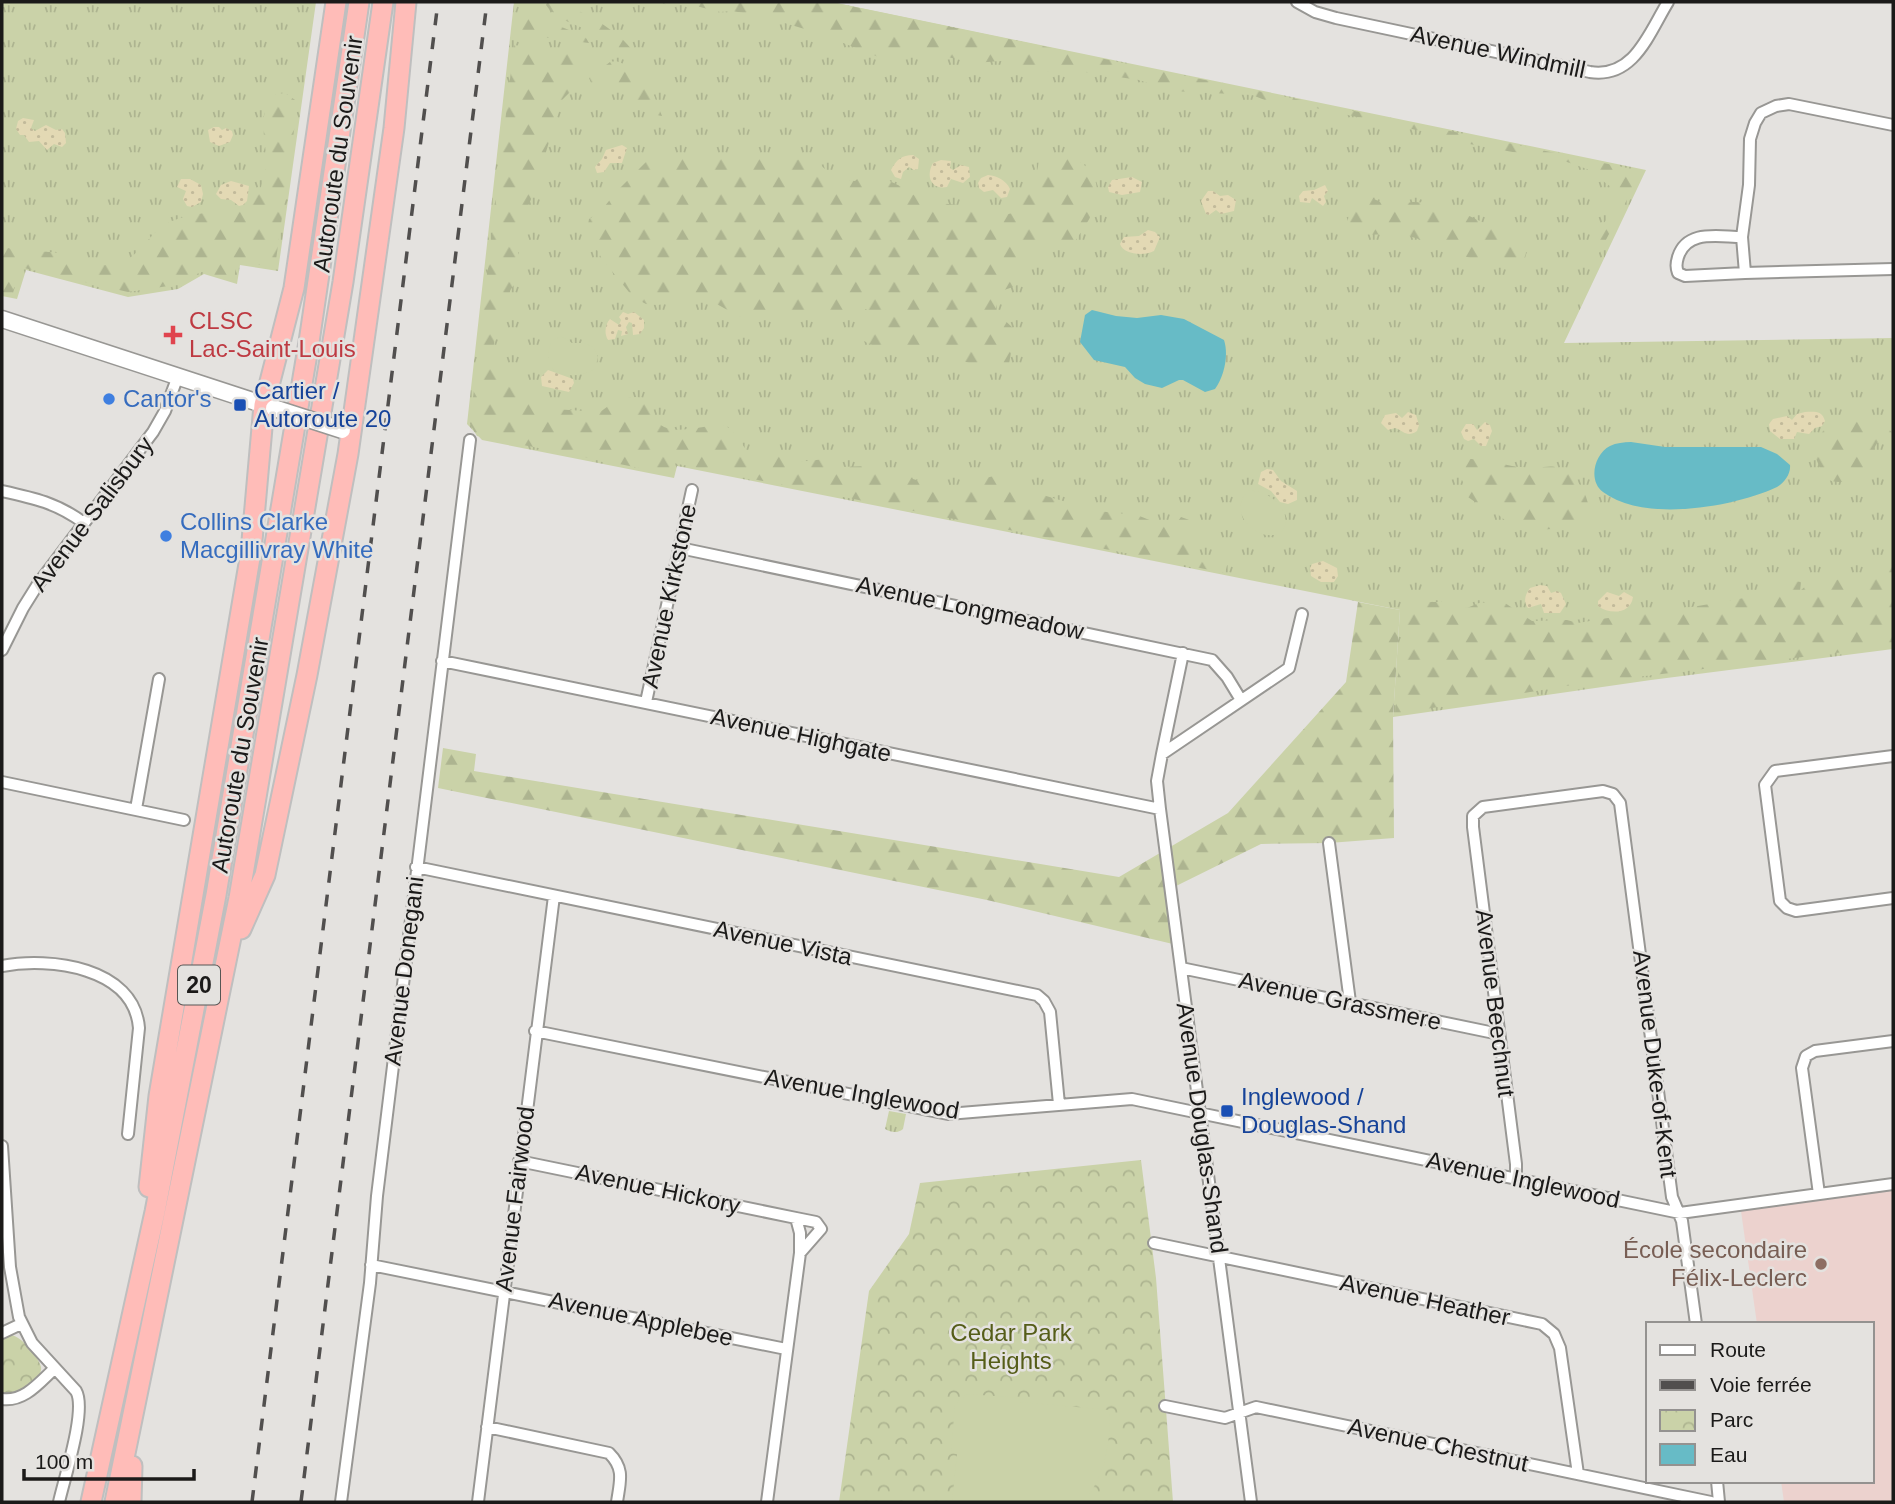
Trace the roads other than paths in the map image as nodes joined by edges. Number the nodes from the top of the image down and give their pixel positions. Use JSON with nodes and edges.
{"nodes":[{"id":1,"x":336,"y":2,"type":"edge"},
{"id":2,"x":359,"y":2,"type":"edge"},
{"id":3,"x":383,"y":2,"type":"edge"},
{"id":4,"x":406,"y":2,"type":"edge"},
{"id":5,"x":1297,"y":2,"type":"edge"},
{"id":6,"x":1668,"y":2,"type":"edge"},
{"id":7,"x":1893,"y":125,"type":"edge"},
{"id":8,"x":1742,"y":237,"type":"junction"},
{"id":9,"x":1893,"y":269,"type":"edge"},
{"id":10,"x":1745,"y":274,"type":"junction"},
{"id":11,"x":2,"y":319,"type":"edge"},
{"id":12,"x":178,"y":376,"type":"junction"},
{"id":13,"x":269,"y":406,"type":"junction"},
{"id":14,"x":347,"y":431,"type":"junction"},
{"id":15,"x":470,"y":440,"type":"dead end"},
{"id":16,"x":692,"y":490,"type":"dead end"},
{"id":17,"x":2,"y":491,"type":"edge"},
{"id":18,"x":84,"y":523,"type":"junction"},
{"id":19,"x":680,"y":548,"type":"junction"},
{"id":20,"x":1301,"y":614,"type":"dead end"},
{"id":21,"x":3,"y":647,"type":"edge"},
{"id":22,"x":1183,"y":653,"type":"junction"},
{"id":23,"x":442,"y":661,"type":"junction"},
{"id":24,"x":159,"y":679,"type":"dead end"},
{"id":25,"x":1241,"y":700,"type":"junction"},
{"id":26,"x":646,"y":702,"type":"junction"},
{"id":27,"x":1162,"y":754,"type":"junction"},
{"id":28,"x":1893,"y":756,"type":"edge"},
{"id":29,"x":2,"y":782,"type":"edge"},
{"id":30,"x":136,"y":809,"type":"junction"},
{"id":31,"x":1160,"y":809,"type":"junction"},
{"id":32,"x":184,"y":820,"type":"dead end"},
{"id":33,"x":1473,"y":827,"type":"joint"},
{"id":34,"x":1329,"y":843,"type":"dead end"},
{"id":35,"x":416,"y":867,"type":"junction"},
{"id":36,"x":554,"y":896,"type":"junction"},
{"id":37,"x":1893,"y":898,"type":"edge"},
{"id":38,"x":228,"y":959,"type":"junction"},
{"id":39,"x":2,"y":966,"type":"edge"},
{"id":40,"x":1181,"y":968,"type":"junction"},
{"id":41,"x":1350,"y":1002,"type":"junction"},
{"id":42,"x":535,"y":1031,"type":"junction"},
{"id":43,"x":1499,"y":1034,"type":"junction"},
{"id":44,"x":1893,"y":1041,"type":"edge"},
{"id":45,"x":1059,"y":1104,"type":"junction"},
{"id":46,"x":1199,"y":1113,"type":"junction"},
{"id":47,"x":128,"y":1134,"type":"dead end"},
{"id":48,"x":2,"y":1146,"type":"edge"},
{"id":49,"x":519,"y":1161,"type":"junction"},
{"id":50,"x":1516,"y":1179,"type":"junction"},
{"id":51,"x":1893,"y":1184,"type":"edge"},
{"id":52,"x":1819,"y":1194,"type":"junction"},
{"id":53,"x":1680,"y":1213,"type":"junction"},
{"id":54,"x":796,"y":1218,"type":"junction"},
{"id":55,"x":1154,"y":1243,"type":"dead end"},
{"id":56,"x":800,"y":1253,"type":"junction"},
{"id":57,"x":1220,"y":1258,"type":"junction"},
{"id":58,"x":371,"y":1265,"type":"junction"},
{"id":59,"x":141,"y":1279,"type":"junction"},
{"id":60,"x":503,"y":1291,"type":"junction"},
{"id":61,"x":1696,"y":1322,"type":"edge"},
{"id":62,"x":21,"y":1324,"type":"junction"},
{"id":63,"x":2,"y":1333,"type":"edge"},
{"id":64,"x":786,"y":1349,"type":"junction"},
{"id":65,"x":54,"y":1369,"type":"junction"},
{"id":66,"x":2,"y":1399,"type":"edge"},
{"id":67,"x":1165,"y":1406,"type":"dead end"},
{"id":68,"x":1240,"y":1411,"type":"junction"},
{"id":69,"x":132,"y":1423,"type":"junction"},
{"id":70,"x":487,"y":1427,"type":"junction"},
{"id":71,"x":1578,"y":1474,"type":"junction"},
{"id":72,"x":1717,"y":1483,"type":"edge"},
{"id":73,"x":59,"y":1502,"type":"edge"},
{"id":74,"x":91,"y":1502,"type":"edge"},
{"id":75,"x":115,"y":1502,"type":"edge"},
{"id":76,"x":131,"y":1502,"type":"edge"},
{"id":77,"x":341,"y":1502,"type":"edge"},
{"id":78,"x":478,"y":1502,"type":"edge"},
{"id":79,"x":617,"y":1502,"type":"edge"},
{"id":80,"x":767,"y":1502,"type":"edge"},
{"id":81,"x":1251,"y":1502,"type":"edge"},
{"id":82,"x":1712,"y":1502,"type":"edge"},
{"id":83,"x":1720,"y":1502,"type":"edge"}],
"edges":[{"from":1,"to":13,"type":"highway"},
{"from":2,"to":59,"type":"highway","name":"Autoroute du Souvenir","number":"20"},
{"from":3,"to":38,"type":"highway","name":"Autoroute du Souvenir","number":"20"},
{"from":4,"to":14,"type":"highway"},
{"from":5,"to":6,"type":"street","name":"Avenue Windmill"},
{"from":7,"to":8,"type":"street"},
{"from":8,"to":10,"type":"street"},
{"from":8,"to":10,"type":"street"},
{"from":9,"to":10,"type":"street"},
{"from":11,"to":12,"type":"street"},
{"from":12,"to":13,"type":"street"},
{"from":12,"to":18,"type":"street","name":"Avenue Salisbury"},
{"from":13,"to":14,"type":"street","bridge":true},
{"from":13,"to":59,"type":"highway"},
{"from":14,"to":38,"type":"highway"},
{"from":15,"to":23,"type":"street","name":"Avenue Donegani"},
{"from":16,"to":19,"type":"street","name":"Avenue Kirkstone"},
{"from":17,"to":18,"type":"street"},
{"from":18,"to":21,"type":"street","name":"Avenue Salisbury"},
{"from":19,"to":22,"type":"street","name":"Avenue Longmeadow"},
{"from":19,"to":26,"type":"street","name":"Avenue Kirkstone"},
{"from":20,"to":25,"type":"street"},
{"from":22,"to":25,"type":"street","name":"Avenue Longmeadow"},
{"from":22,"to":27,"type":"street","name":"Avenue Douglas-Shand"},
{"from":23,"to":26,"type":"street","name":"Avenue Highgate"},
{"from":23,"to":35,"type":"street","name":"Avenue Donegani"},
{"from":24,"to":30,"type":"street"},
{"from":25,"to":27,"type":"street"},
{"from":26,"to":31,"type":"street","name":"Avenue Highgate"},
{"from":27,"to":31,"type":"street","name":"Avenue Douglas-Shand"},
{"from":28,"to":37,"type":"street"},
{"from":29,"to":30,"type":"street"},
{"from":30,"to":32,"type":"street"},
{"from":31,"to":40,"type":"street","name":"Avenue Douglas-Shand"},
{"from":33,"to":43,"type":"street","name":"Avenue Beechnut"},
{"from":33,"to":53,"type":"street","name":"Avenue Duke-of-Kent"},
{"from":34,"to":41,"type":"street"},
{"from":35,"to":36,"type":"street","name":"Avenue Vista"},
{"from":35,"to":58,"type":"street","name":"Avenue Donegani"},
{"from":36,"to":42,"type":"street","name":"Avenue Fairwood"},
{"from":36,"to":45,"type":"street","name":"Avenue Vista"},
{"from":38,"to":69,"type":"highway","name":"Autoroute du Souvenir","number":"20"},
{"from":39,"to":47,"type":"street"},
{"from":40,"to":41,"type":"street","name":"Avenue Grassmere"},
{"from":40,"to":46,"type":"street","name":"Avenue Douglas-Shand"},
{"from":41,"to":43,"type":"street","name":"Avenue Grassmere"},
{"from":42,"to":45,"type":"street","name":"Avenue Inglewood"},
{"from":42,"to":49,"type":"street","name":"Avenue Fairwood"},
{"from":43,"to":50,"type":"street","name":"Avenue Beechnut"},
{"from":44,"to":52,"type":"street"},
{"from":45,"to":46,"type":"street","name":"Avenue Inglewood"},
{"from":46,"to":50,"type":"street","name":"Avenue Inglewood"},
{"from":46,"to":57,"type":"street","name":"Avenue Douglas-Shand"},
{"from":48,"to":62,"type":"street"},
{"from":49,"to":54,"type":"street","name":"Avenue Hickory"},
{"from":49,"to":60,"type":"street","name":"Avenue Fairwood"},
{"from":50,"to":53,"type":"street","name":"Avenue Inglewood"},
{"from":51,"to":52,"type":"street","name":"Avenue Inglewood"},
{"from":52,"to":53,"type":"street","name":"Avenue Inglewood"},
{"from":53,"to":61,"type":"street","name":"Avenue Duke-of-Kent"},
{"from":54,"to":56,"type":"street","name":"Avenue Hickory"},
{"from":54,"to":56,"type":"street","name":"Avenue Hickory"},
{"from":55,"to":57,"type":"street","name":"Avenue Heather"},
{"from":56,"to":64,"type":"street","name":"Avenue Hickory"},
{"from":57,"to":68,"type":"street","name":"Avenue Douglas-Shand"},
{"from":57,"to":71,"type":"street","name":"Avenue Heather"},
{"from":58,"to":60,"type":"street","name":"Avenue Applebee"},
{"from":58,"to":77,"type":"street","name":"Avenue Donegani"},
{"from":59,"to":74,"type":"highway","name":"Autoroute du Souvenir","number":"20"},
{"from":60,"to":64,"type":"street","name":"Avenue Applebee"},
{"from":60,"to":70,"type":"street","name":"Avenue Fairwood"},
{"from":62,"to":63,"type":"street"},
{"from":62,"to":65,"type":"street"},
{"from":64,"to":80,"type":"street","name":"Avenue Hickory"},
{"from":65,"to":66,"type":"street"},
{"from":65,"to":73,"type":"street"},
{"from":67,"to":68,"type":"street","name":"Avenue Chestnut"},
{"from":68,"to":71,"type":"street","name":"Avenue Chestnut"},
{"from":68,"to":81,"type":"street","name":"Avenue Douglas-Shand"},
{"from":69,"to":75,"type":"highway","name":"Autoroute du Souvenir","number":"20"},
{"from":69,"to":76,"type":"highway"},
{"from":70,"to":78,"type":"street","name":"Avenue Fairwood"},
{"from":70,"to":79,"type":"street"},
{"from":71,"to":82,"type":"street","name":"Avenue Chestnut"},
{"from":72,"to":83,"type":"street"}]}
